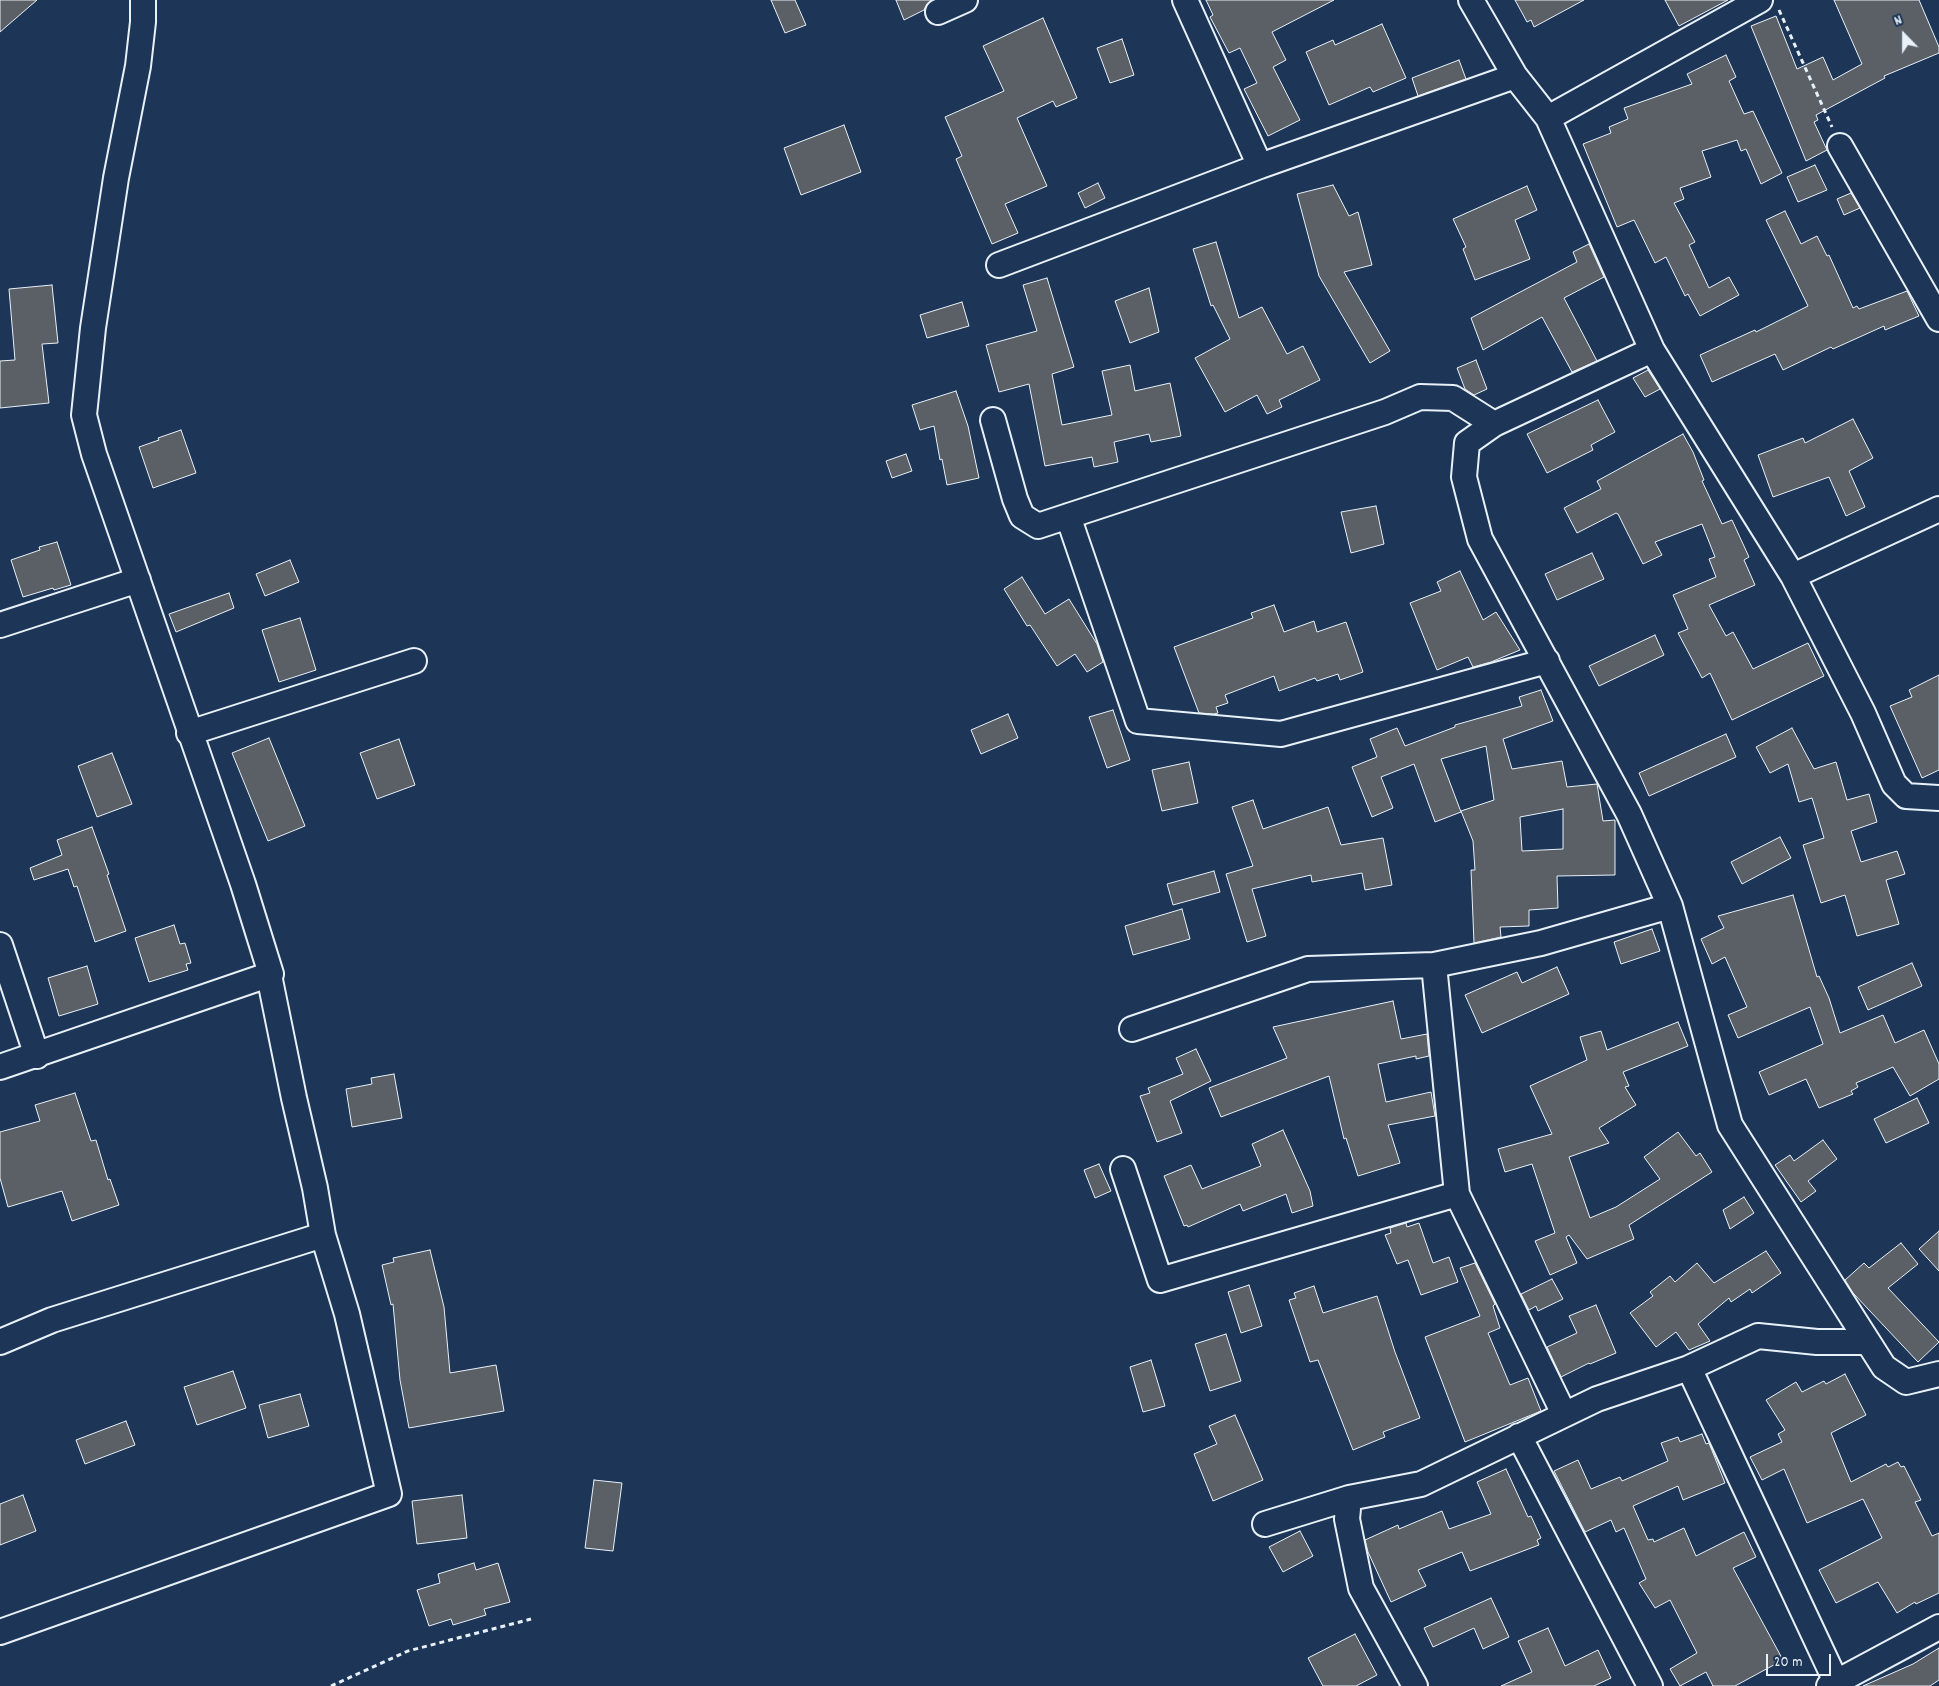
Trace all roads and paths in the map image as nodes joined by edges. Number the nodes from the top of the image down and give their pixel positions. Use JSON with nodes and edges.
{"nodes":[{"id":1,"x":142,"y":0,"type":"edge"},
{"id":2,"x":964,"y":0,"type":"edge"},
{"id":3,"x":1185,"y":0,"type":"edge"},
{"id":4,"x":1470,"y":0,"type":"edge"},
{"id":5,"x":1769,"y":4,"type":"edge"},
{"id":6,"x":938,"y":12,"type":"dead end"},
{"id":7,"x":1515,"y":76,"type":"junction"},
{"id":8,"x":1548,"y":118,"type":"junction"},
{"id":9,"x":1840,"y":146,"type":"joint"},
{"id":10,"x":1260,"y":166,"type":"junction"},
{"id":11,"x":999,"y":265,"type":"dead end"},
{"id":12,"x":1939,"y":319,"type":"edge"},
{"id":13,"x":1652,"y":350,"type":"junction"},
{"id":14,"x":993,"y":420,"type":"dead end"},
{"id":15,"x":1494,"y":424,"type":"junction"},
{"id":16,"x":1939,"y":509,"type":"edge"},
{"id":17,"x":1068,"y":516,"type":"junction"},
{"id":18,"x":1793,"y":576,"type":"junction"},
{"id":19,"x":138,"y":580,"type":"junction"},
{"id":20,"x":0,"y":625,"type":"edge"},
{"id":21,"x":414,"y":660,"type":"dead end"},
{"id":22,"x":1547,"y":661,"type":"junction"},
{"id":23,"x":189,"y":733,"type":"junction"},
{"id":24,"x":1939,"y":798,"type":"edge"},
{"id":25,"x":1670,"y":906,"type":"junction"},
{"id":26,"x":0,"y":945,"type":"edge"},
{"id":27,"x":1434,"y":965,"type":"junction"},
{"id":28,"x":271,"y":974,"type":"junction"},
{"id":29,"x":1132,"y":1029,"type":"dead end"},
{"id":30,"x":37,"y":1056,"type":"junction"},
{"id":31,"x":0,"y":1067,"type":"edge"},
{"id":32,"x":1123,"y":1169,"type":"dead end"},
{"id":33,"x":1457,"y":1194,"type":"junction"},
{"id":34,"x":323,"y":1236,"type":"junction"},
{"id":35,"x":0,"y":1342,"type":"edge"},
{"id":36,"x":1868,"y":1342,"type":"junction"},
{"id":37,"x":1689,"y":1368,"type":"junction"},
{"id":38,"x":1939,"y":1374,"type":"edge"},
{"id":39,"x":1564,"y":1414,"type":"junction"},
{"id":40,"x":1519,"y":1436,"type":"junction"},
{"id":41,"x":1349,"y":1498,"type":"junction"},
{"id":42,"x":1265,"y":1524,"type":"dead end"},
{"id":43,"x":531,"y":1619,"type":"dead end"},
{"id":44,"x":1939,"y":1627,"type":"edge"},
{"id":45,"x":0,"y":1632,"type":"edge"},
{"id":46,"x":1835,"y":1685,"type":"edge"},
{"id":47,"x":331,"y":1686,"type":"edge"},
{"id":48,"x":1415,"y":1686,"type":"edge"},
{"id":49,"x":1649,"y":1686,"type":"edge"}],
"edges":[{"from":1,"to":19,"type":"street"},
{"from":2,"to":6,"type":"street"},
{"from":3,"to":10,"type":"street"},
{"from":4,"to":7,"type":"street"},
{"from":5,"to":8,"type":"street"},
{"from":5,"to":9,"type":"path"},
{"from":7,"to":8,"type":"street"},
{"from":7,"to":10,"type":"street"},
{"from":8,"to":13,"type":"street"},
{"from":9,"to":12,"type":"street"},
{"from":10,"to":11,"type":"street"},
{"from":13,"to":15,"type":"street"},
{"from":13,"to":18,"type":"street"},
{"from":14,"to":17,"type":"street"},
{"from":15,"to":17,"type":"street"},
{"from":15,"to":22,"type":"street"},
{"from":16,"to":18,"type":"street"},
{"from":17,"to":22,"type":"street"},
{"from":18,"to":24,"type":"street"},
{"from":19,"to":20,"type":"street"},
{"from":19,"to":23,"type":"street"},
{"from":21,"to":23,"type":"street"},
{"from":22,"to":25,"type":"street"},
{"from":23,"to":28,"type":"street"},
{"from":25,"to":27,"type":"street"},
{"from":25,"to":36,"type":"street"},
{"from":26,"to":30,"type":"street"},
{"from":27,"to":29,"type":"street"},
{"from":27,"to":33,"type":"street"},
{"from":28,"to":30,"type":"street"},
{"from":28,"to":34,"type":"street"},
{"from":30,"to":31,"type":"street"},
{"from":32,"to":33,"type":"street"},
{"from":33,"to":39,"type":"street"},
{"from":34,"to":35,"type":"street"},
{"from":34,"to":45,"type":"street"},
{"from":36,"to":37,"type":"street"},
{"from":36,"to":38,"type":"street"},
{"from":37,"to":39,"type":"street"},
{"from":37,"to":46,"type":"street"},
{"from":39,"to":40,"type":"street"},
{"from":40,"to":41,"type":"street"},
{"from":40,"to":49,"type":"street"},
{"from":41,"to":42,"type":"street"},
{"from":41,"to":48,"type":"street"},
{"from":43,"to":47,"type":"path"},
{"from":44,"to":46,"type":"street"}]}
